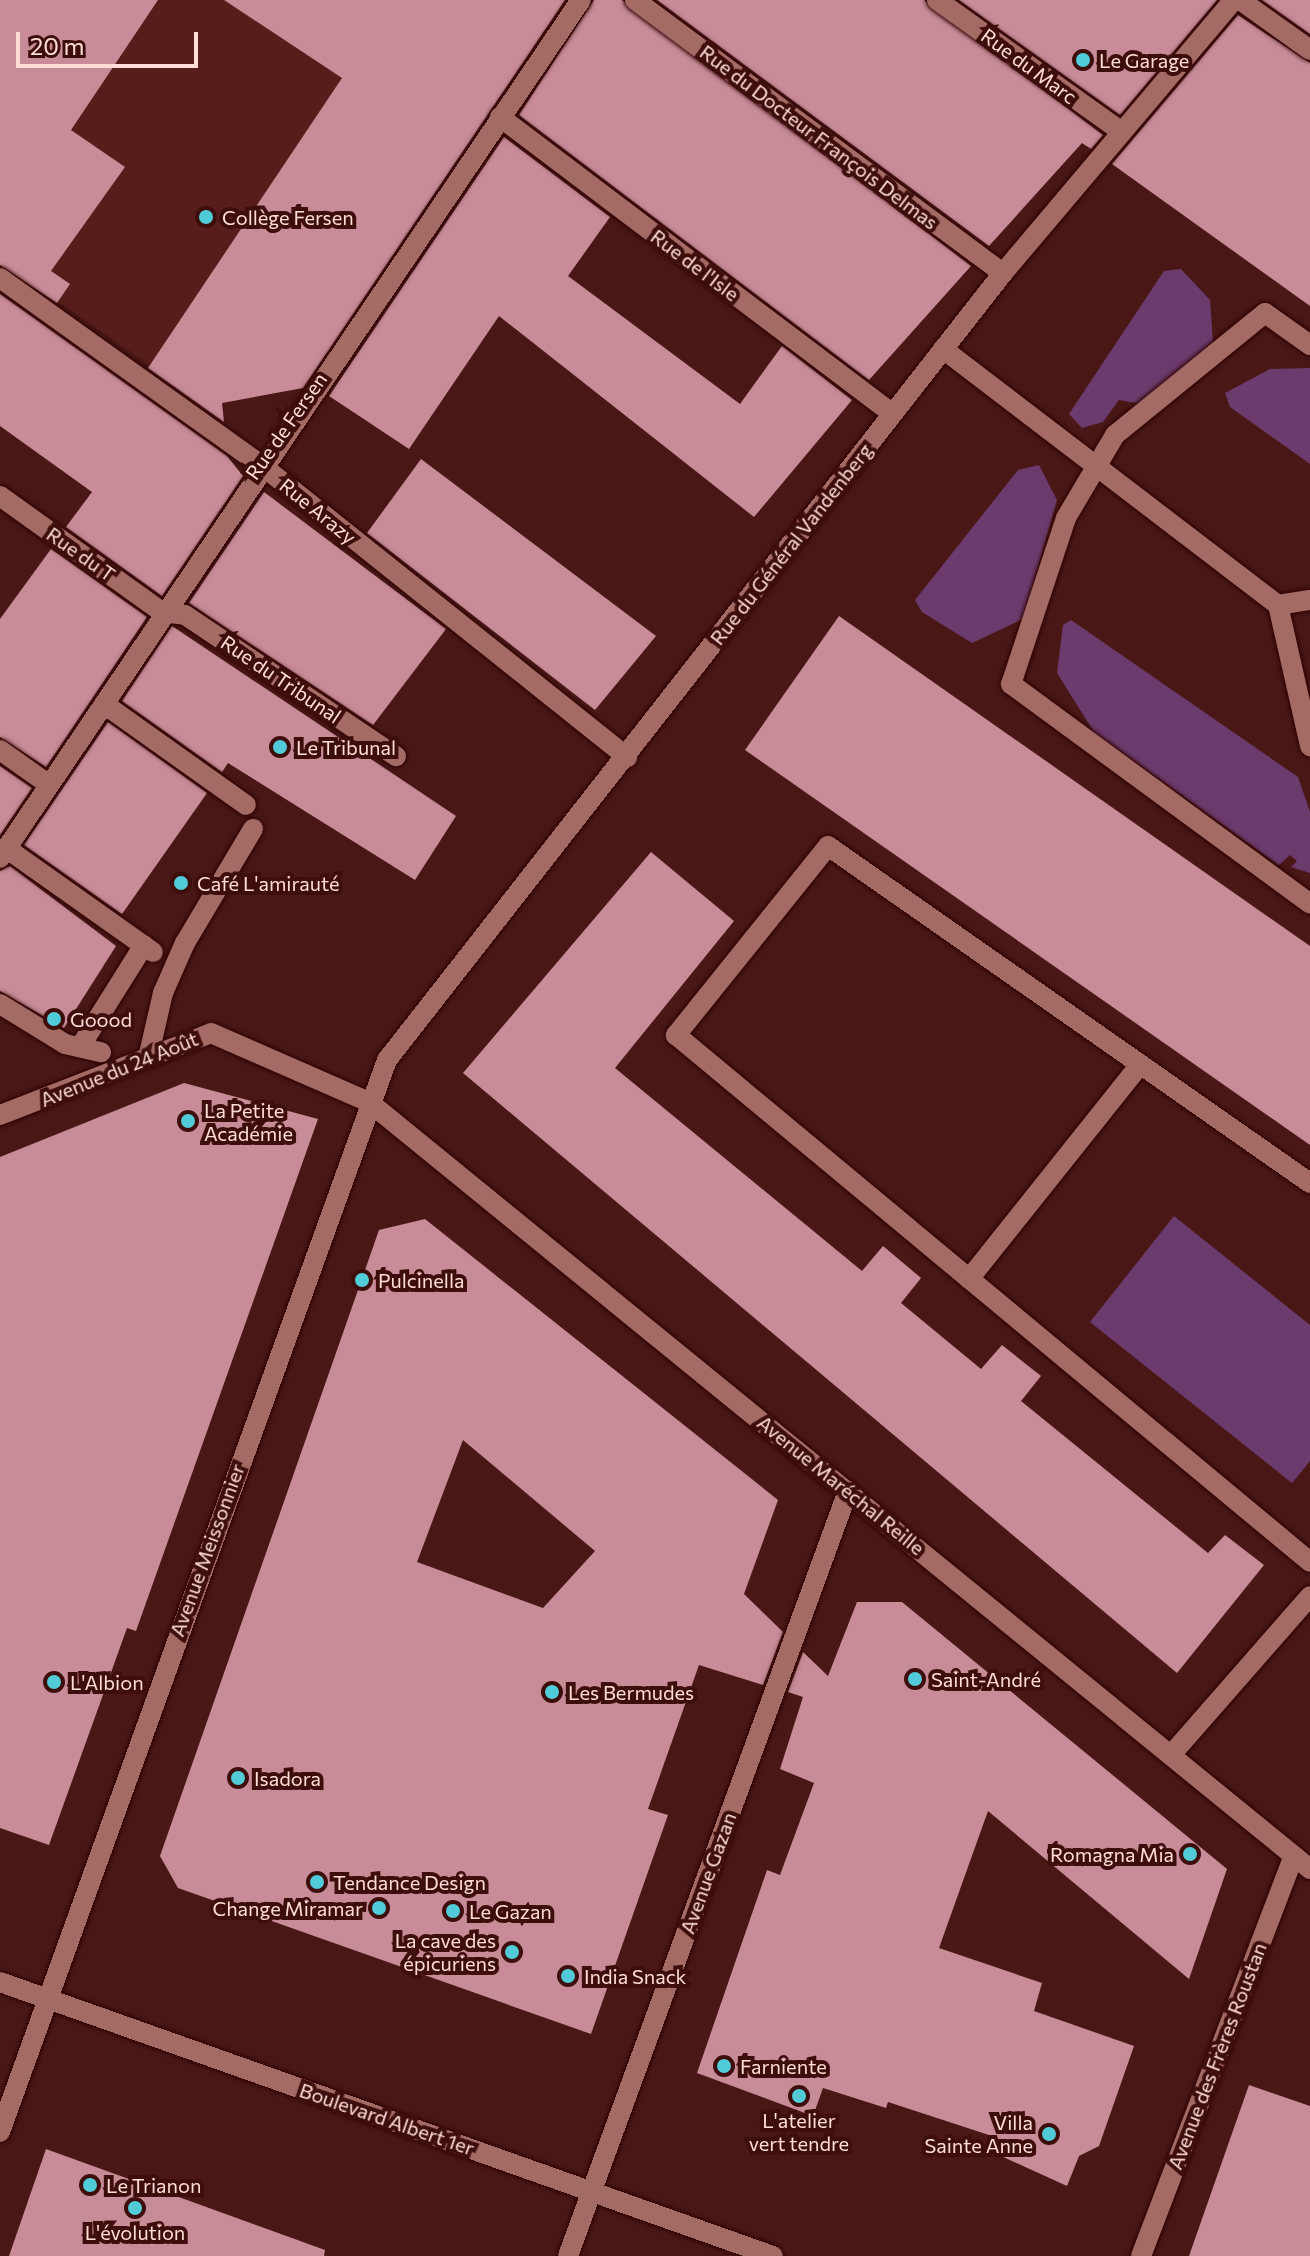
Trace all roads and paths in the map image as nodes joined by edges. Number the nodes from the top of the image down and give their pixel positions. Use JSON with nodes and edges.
{"nodes":[{"id":1,"x":581,"y":0,"type":"edge"},
{"id":2,"x":635,"y":0,"type":"edge"},
{"id":3,"x":937,"y":0,"type":"edge"},
{"id":4,"x":1237,"y":0,"type":"edge"},
{"id":5,"x":1310,"y":50,"type":"edge"},
{"id":6,"x":500,"y":117,"type":"junction"},
{"id":7,"x":1122,"y":132,"type":"junction"},
{"id":8,"x":1003,"y":273,"type":"junction"},
{"id":9,"x":0,"y":278,"type":"edge"},
{"id":10,"x":1310,"y":345,"type":"edge"},
{"id":11,"x":943,"y":349,"type":"junction"},
{"id":12,"x":891,"y":413,"type":"junction"},
{"id":13,"x":260,"y":464,"type":"junction"},
{"id":14,"x":1096,"y":467,"type":"junction"},
{"id":15,"x":0,"y":496,"type":"edge"},
{"id":16,"x":1310,"y":600,"type":"edge"},
{"id":17,"x":1278,"y":605,"type":"junction"},
{"id":18,"x":162,"y":612,"type":"junction"},
{"id":19,"x":104,"y":704,"type":"junction"},
{"id":20,"x":1310,"y":746,"type":"edge"},
{"id":21,"x":0,"y":750,"type":"edge"},
{"id":22,"x":396,"y":756,"type":"dead end"},
{"id":23,"x":627,"y":757,"type":"junction"},
{"id":24,"x":48,"y":784,"type":"junction"},
{"id":25,"x":246,"y":805,"type":"dead end"},
{"id":26,"x":253,"y":829,"type":"dead end"},
{"id":27,"x":3,"y":853,"type":"edge"},
{"id":28,"x":1310,"y":904,"type":"edge"},
{"id":29,"x":0,"y":1004,"type":"edge"},
{"id":30,"x":80,"y":1047,"type":"junction"},
{"id":31,"x":101,"y":1052,"type":"dead end"},
{"id":32,"x":149,"y":1054,"type":"junction"},
{"id":33,"x":1140,"y":1065,"type":"junction"},
{"id":34,"x":369,"y":1102,"type":"junction"},
{"id":35,"x":0,"y":1115,"type":"edge"},
{"id":36,"x":1310,"y":1183,"type":"edge"},
{"id":37,"x":969,"y":1279,"type":"junction"},
{"id":38,"x":848,"y":1491,"type":"junction"},
{"id":39,"x":1310,"y":1562,"type":"edge"},
{"id":40,"x":1310,"y":1596,"type":"edge"},
{"id":41,"x":1171,"y":1755,"type":"junction"},
{"id":42,"x":1294,"y":1856,"type":"junction"},
{"id":43,"x":1310,"y":1869,"type":"edge"},
{"id":44,"x":0,"y":1982,"type":"edge"},
{"id":45,"x":44,"y":1998,"type":"junction"},
{"id":46,"x":0,"y":2132,"type":"edge"},
{"id":47,"x":591,"y":2191,"type":"junction"},
{"id":48,"x":568,"y":2256,"type":"edge"},
{"id":49,"x":773,"y":2256,"type":"edge"},
{"id":50,"x":1141,"y":2256,"type":"edge"}],
"edges":[{"from":1,"to":6,"type":"street","name":"Rue de Fersen"},
{"from":2,"to":8,"type":"street","name":"Rue du Docteur François Delmas"},
{"from":3,"to":7,"type":"street","name":"Rue du Marc"},
{"from":4,"to":5,"type":"street"},
{"from":4,"to":7,"type":"street","name":"Rue du Général Vandenberg"},
{"from":6,"to":12,"type":"street","name":"Rue de l'Isle"},
{"from":6,"to":13,"type":"street","name":"Rue de Fersen"},
{"from":7,"to":8,"type":"street","name":"Rue du Général Vandenberg"},
{"from":8,"to":11,"type":"street","name":"Rue du Général Vandenberg"},
{"from":9,"to":13,"type":"street","name":"Rue Arazy"},
{"from":10,"to":14,"type":"street"},
{"from":11,"to":12,"type":"street","name":"Rue du Général Vandenberg"},
{"from":11,"to":14,"type":"street"},
{"from":12,"to":23,"type":"street","name":"Rue du Général Vandenberg"},
{"from":13,"to":18,"type":"street","name":"Rue de Fersen"},
{"from":13,"to":23,"type":"street","name":"Rue Arazy"},
{"from":14,"to":17,"type":"street"},
{"from":14,"to":28,"type":"street"},
{"from":15,"to":18,"type":"street","name":"Rue du T"},
{"from":16,"to":17,"type":"street"},
{"from":17,"to":20,"type":"street"},
{"from":18,"to":19,"type":"street","name":"Rue de Fersen"},
{"from":18,"to":22,"type":"street","name":"Rue du Tribunal"},
{"from":19,"to":24,"type":"street","name":"Rue de Fersen"},
{"from":19,"to":25,"type":"street"},
{"from":21,"to":24,"type":"street"},
{"from":23,"to":34,"type":"street","name":"Rue du Général Vandenberg"},
{"from":24,"to":27,"type":"street","name":"Rue de Fersen"},
{"from":26,"to":32,"type":"street"},
{"from":27,"to":30,"type":"street"},
{"from":29,"to":30,"type":"street"},
{"from":30,"to":31,"type":"street"},
{"from":32,"to":34,"type":"street","name":"Avenue du 24 Août"},
{"from":32,"to":35,"type":"street","name":"Avenue du 24 Août"},
{"from":33,"to":36,"type":"street"},
{"from":33,"to":37,"type":"street"},
{"from":33,"to":37,"type":"street"},
{"from":34,"to":38,"type":"street","name":"Avenue Maréchal Reille"},
{"from":34,"to":45,"type":"street","name":"Avenue Meissonnier"},
{"from":37,"to":39,"type":"street"},
{"from":38,"to":41,"type":"street","name":"Avenue Maréchal Reille"},
{"from":38,"to":47,"type":"street","name":"Avenue Gazan"},
{"from":40,"to":41,"type":"street"},
{"from":41,"to":42,"type":"street","name":"Avenue Maréchal Reille"},
{"from":42,"to":43,"type":"street","name":"Avenue Maréchal Reille"},
{"from":42,"to":50,"type":"street","name":"Avenue des Frères Roustan"},
{"from":44,"to":45,"type":"street","name":"Boulevard Albert 1er"},
{"from":45,"to":46,"type":"street","name":"Avenue Meissonnier"},
{"from":45,"to":47,"type":"street","name":"Boulevard Albert 1er"},
{"from":47,"to":48,"type":"street","name":"Avenue Gazan"},
{"from":47,"to":49,"type":"street","name":"Boulevard Albert 1er"}]}
